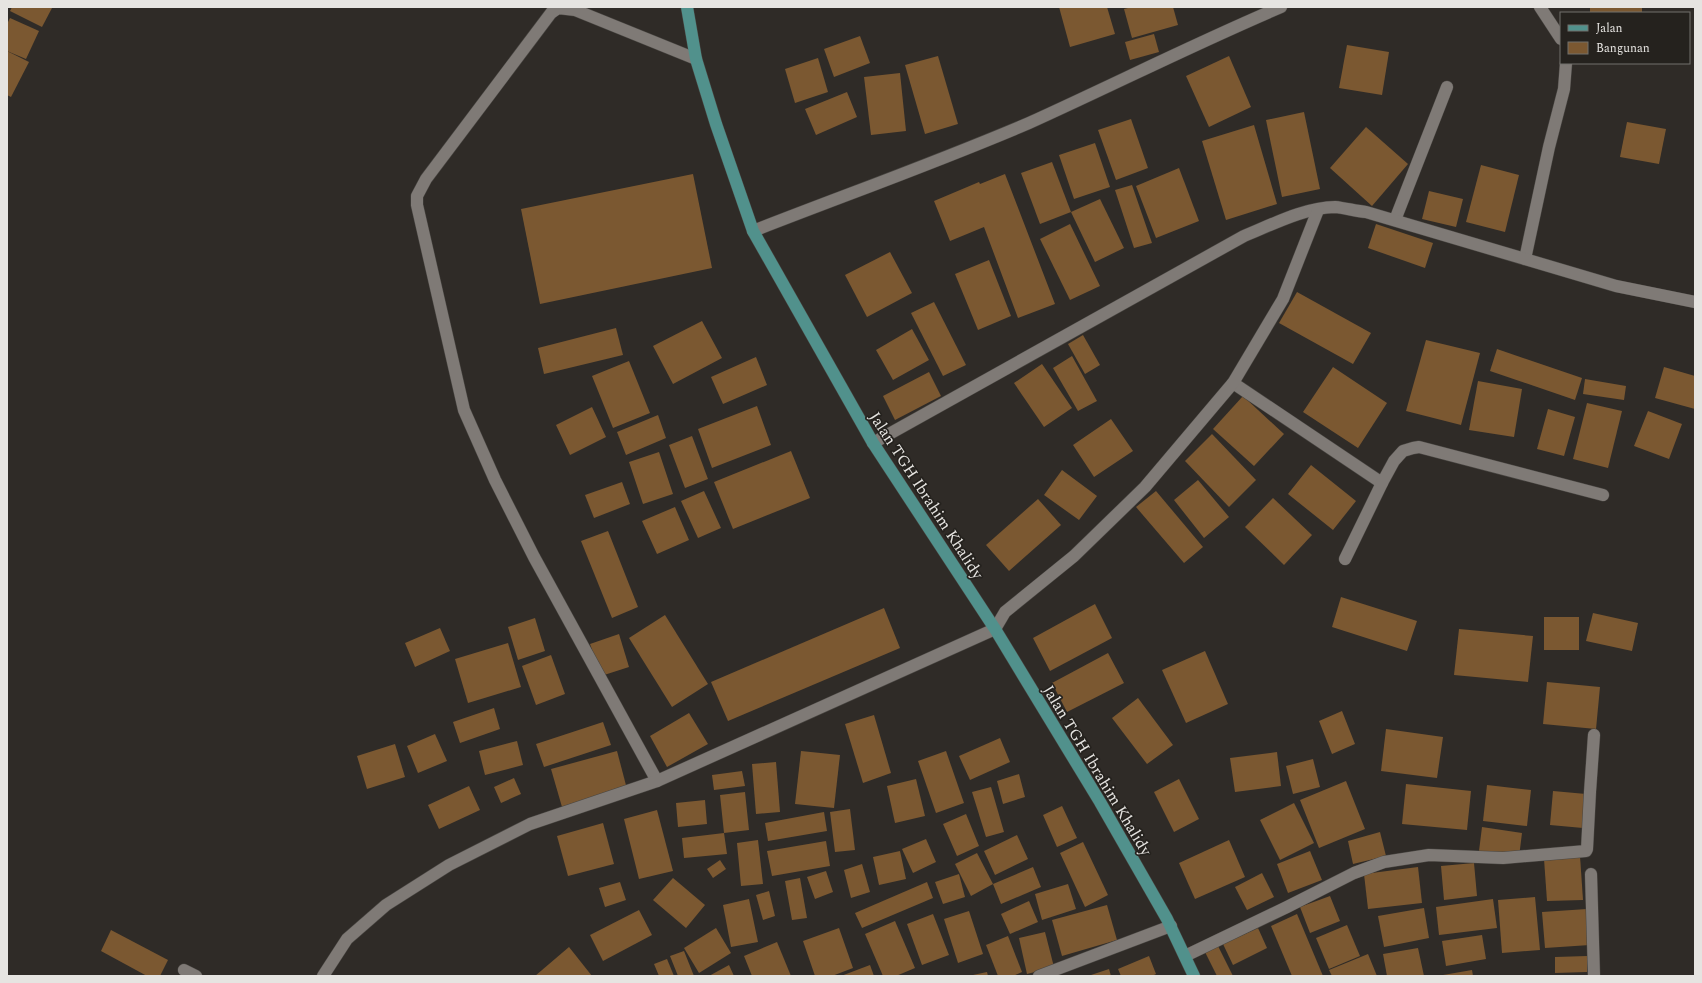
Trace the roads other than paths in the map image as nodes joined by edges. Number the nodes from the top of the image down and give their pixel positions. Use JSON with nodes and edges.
{"nodes":[{"id":1,"x":687,"y":7,"type":"edge"},
{"id":2,"x":1281,"y":7,"type":"edge"},
{"id":3,"x":1540,"y":7,"type":"edge"},
{"id":4,"x":1560,"y":37,"type":"edge"},
{"id":5,"x":696,"y":59,"type":"junction"},
{"id":6,"x":1566,"y":64,"type":"edge"},
{"id":7,"x":1446,"y":87,"type":"dead end"},
{"id":8,"x":1318,"y":210,"type":"junction"},
{"id":9,"x":1395,"y":220,"type":"junction"},
{"id":10,"x":753,"y":231,"type":"junction"},
{"id":11,"x":1525,"y":259,"type":"junction"},
{"id":12,"x":1695,"y":302,"type":"edge"},
{"id":13,"x":1233,"y":383,"type":"junction"},
{"id":14,"x":873,"y":443,"type":"junction"},
{"id":15,"x":1382,"y":483,"type":"junction"},
{"id":16,"x":1603,"y":495,"type":"dead end"},
{"id":17,"x":1345,"y":559,"type":"dead end"},
{"id":18,"x":994,"y":629,"type":"junction"},
{"id":19,"x":1594,"y":735,"type":"dead end"},
{"id":20,"x":657,"y":781,"type":"junction"},
{"id":21,"x":1591,"y":874,"type":"dead end"},
{"id":22,"x":1171,"y":926,"type":"junction"},
{"id":23,"x":1185,"y":956,"type":"junction"},
{"id":24,"x":184,"y":970,"type":"dead end"},
{"id":25,"x":196,"y":976,"type":"edge"},
{"id":26,"x":323,"y":976,"type":"edge"},
{"id":27,"x":1039,"y":976,"type":"edge"},
{"id":28,"x":1194,"y":976,"type":"edge"},
{"id":29,"x":1594,"y":976,"type":"edge"}],
"edges":[{"from":1,"to":5,"type":"main road","name":"Jalan TGH Ibrahim Khalidy"},
{"from":2,"to":10,"type":"street"},
{"from":3,"to":4,"type":"street"},
{"from":5,"to":10,"type":"main road","name":"Jalan TGH Ibrahim Khalidy"},
{"from":5,"to":20,"type":"street"},
{"from":6,"to":11,"type":"street"},
{"from":7,"to":9,"type":"street"},
{"from":8,"to":9,"type":"street"},
{"from":8,"to":13,"type":"street"},
{"from":8,"to":14,"type":"street"},
{"from":9,"to":11,"type":"street"},
{"from":10,"to":14,"type":"main road","name":"Jalan TGH Ibrahim Khalidy"},
{"from":11,"to":12,"type":"street"},
{"from":13,"to":15,"type":"street"},
{"from":13,"to":18,"type":"street"},
{"from":14,"to":18,"type":"main road","name":"Jalan TGH Ibrahim Khalidy"},
{"from":15,"to":16,"type":"street"},
{"from":15,"to":17,"type":"street"},
{"from":18,"to":20,"type":"street"},
{"from":18,"to":22,"type":"main road","name":"Jalan TGH Ibrahim Khalidy"},
{"from":19,"to":23,"type":"street"},
{"from":20,"to":26,"type":"street"},
{"from":21,"to":29,"type":"street"},
{"from":22,"to":23,"type":"main road","name":"Jalan TGH Ibrahim Khalidy"},
{"from":22,"to":27,"type":"street"},
{"from":23,"to":28,"type":"main road","name":"Jalan TGH Ibrahim Khalidy"},
{"from":24,"to":25,"type":"street"}]}
